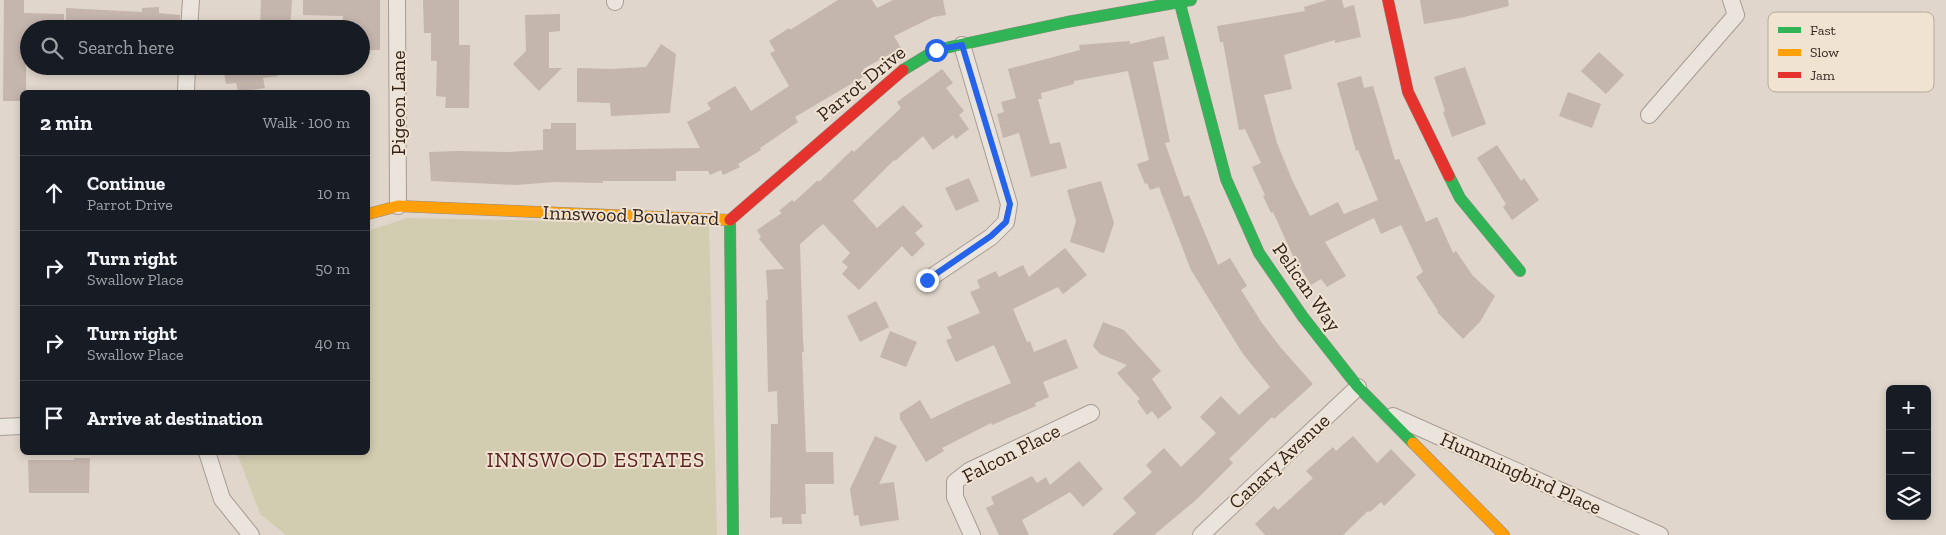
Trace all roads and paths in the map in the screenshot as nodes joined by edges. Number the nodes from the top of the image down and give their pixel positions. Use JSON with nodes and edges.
{"nodes":[{"id":1,"x":191,"y":0,"type":"edge"},
{"id":2,"x":397,"y":0,"type":"edge"},
{"id":3,"x":1388,"y":0,"type":"edge"},
{"id":4,"x":1731,"y":0,"type":"edge"},
{"id":5,"x":1183,"y":1,"type":"edge"},
{"id":6,"x":190,"y":20,"type":"edge"},
{"id":7,"x":962,"y":45,"type":"junction"},
{"id":8,"x":187,"y":75,"type":"edge"},
{"id":9,"x":186,"y":90,"type":"edge"},
{"id":10,"x":1650,"y":115,"type":"dead end"},
{"id":11,"x":398,"y":206,"type":"junction"},
{"id":12,"x":370,"y":213,"type":"edge"},
{"id":13,"x":730,"y":220,"type":"junction"},
{"id":14,"x":1520,"y":270,"type":"dead end"},
{"id":15,"x":927,"y":280,"type":"dead end"},
{"id":16,"x":1358,"y":387,"type":"junction"},
{"id":17,"x":1383,"y":412,"type":"junction"},
{"id":18,"x":1092,"y":413,"type":"dead end"},
{"id":19,"x":20,"y":426,"type":"edge"},
{"id":20,"x":0,"y":427,"type":"edge"},
{"id":21,"x":208,"y":455,"type":"edge"},
{"id":22,"x":250,"y":535,"type":"edge"},
{"id":23,"x":733,"y":535,"type":"edge"},
{"id":24,"x":972,"y":535,"type":"edge"},
{"id":25,"x":1201,"y":535,"type":"edge"},
{"id":26,"x":1504,"y":535,"type":"edge"},
{"id":27,"x":1660,"y":535,"type":"edge"}],
"edges":[{"from":1,"to":6,"type":"street"},
{"from":2,"to":11,"type":"street","name":"Pigeon Lane"},
{"from":3,"to":14,"type":"street"},
{"from":4,"to":10,"type":"street"},
{"from":5,"to":7,"type":"street","name":"Parrot Drive"},
{"from":5,"to":16,"type":"street","name":"Pelican Way"},
{"from":7,"to":13,"type":"street","name":"Parrot Drive"},
{"from":7,"to":15,"type":"street"},
{"from":8,"to":9,"type":"street"},
{"from":11,"to":12,"type":"street","name":"Innswood Boulavard"},
{"from":11,"to":13,"type":"street","name":"Innswood Boulavard"},
{"from":13,"to":23,"type":"street","name":"Innswood Boulavard"},
{"from":16,"to":17,"type":"street","name":"Pelican Way"},
{"from":16,"to":25,"type":"street","name":"Canary Avenue"},
{"from":17,"to":26,"type":"street","name":"Pelican Way"},
{"from":17,"to":27,"type":"street","name":"Hummingbird Place"},
{"from":18,"to":24,"type":"street","name":"Falcon Place"},
{"from":19,"to":20,"type":"street"},
{"from":21,"to":22,"type":"street"}]}
